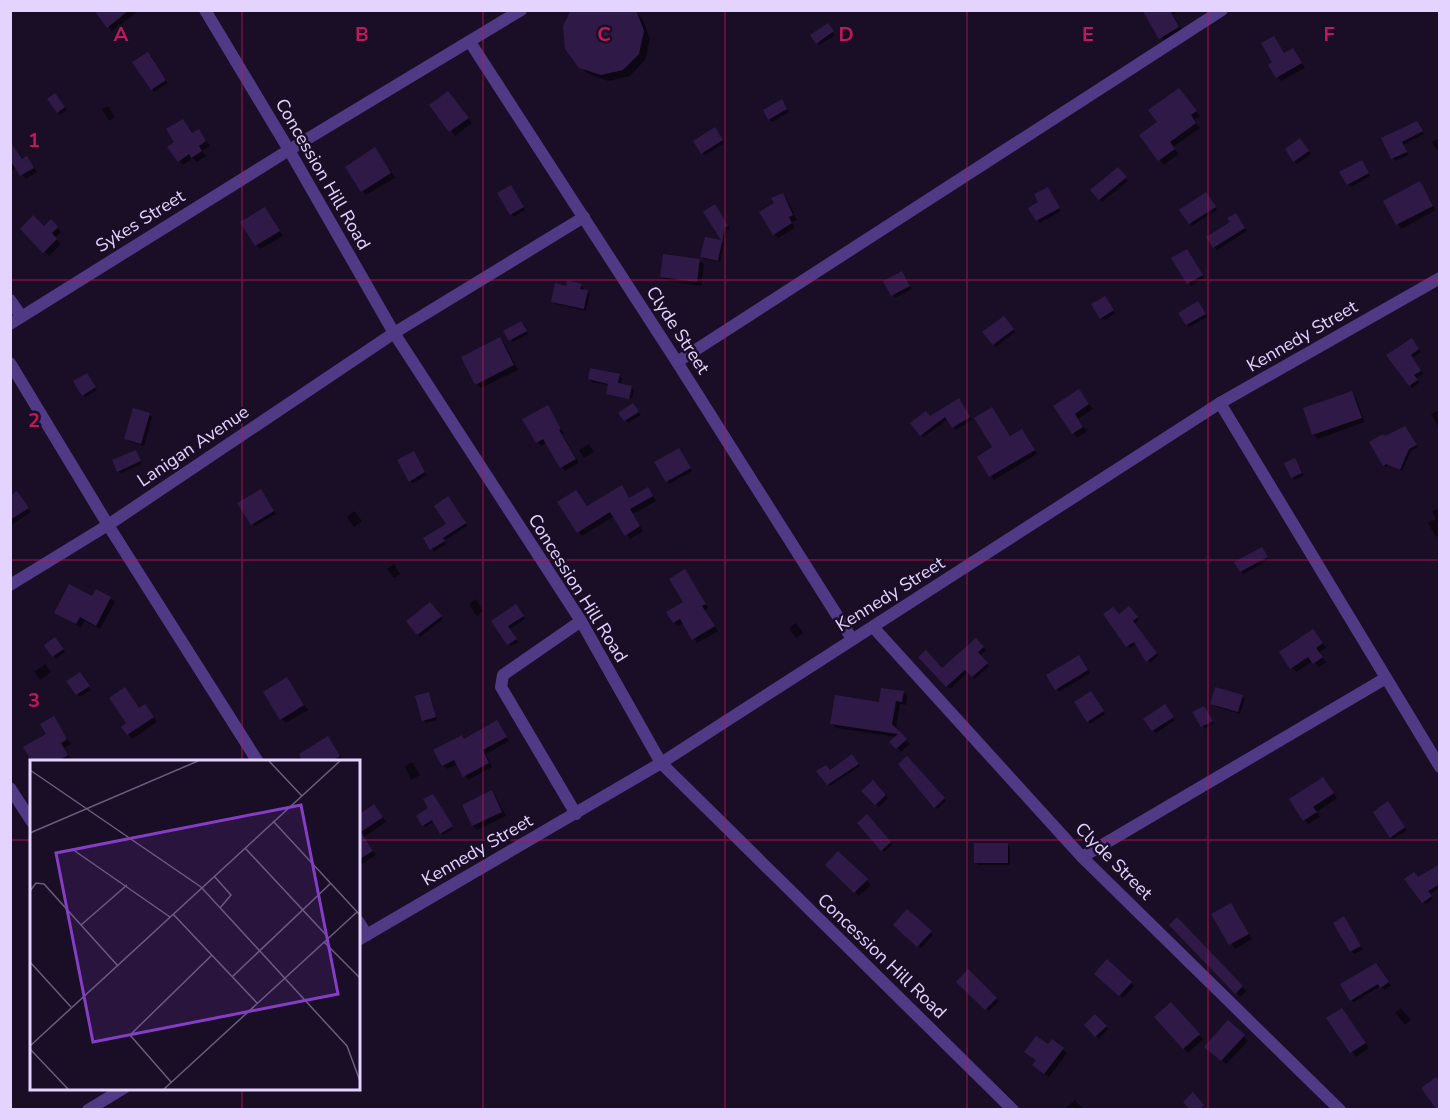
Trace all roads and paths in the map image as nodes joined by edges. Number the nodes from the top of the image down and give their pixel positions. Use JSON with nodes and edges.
{"nodes":[{"id":1,"x":205,"y":10,"type":"edge"},
{"id":2,"x":521,"y":10,"type":"edge"},
{"id":3,"x":1222,"y":10,"type":"edge"},
{"id":4,"x":470,"y":42,"type":"junction"},
{"id":5,"x":289,"y":150,"type":"junction"},
{"id":6,"x":584,"y":217,"type":"junction"},
{"id":7,"x":1440,"y":278,"type":"edge"},
{"id":8,"x":10,"y":300,"type":"edge"},
{"id":9,"x":21,"y":316,"type":"junction"},
{"id":10,"x":10,"y":324,"type":"edge"},
{"id":11,"x":394,"y":333,"type":"junction"},
{"id":12,"x":677,"y":362,"type":"junction"},
{"id":13,"x":10,"y":363,"type":"edge"},
{"id":14,"x":1220,"y":404,"type":"junction"},
{"id":15,"x":108,"y":525,"type":"junction"},
{"id":16,"x":10,"y":585,"type":"edge"},
{"id":17,"x":581,"y":621,"type":"junction"},
{"id":18,"x":873,"y":627,"type":"junction"},
{"id":19,"x":852,"y":639,"type":"junction"},
{"id":20,"x":1386,"y":678,"type":"junction"},
{"id":21,"x":257,"y":760,"type":"edge"},
{"id":22,"x":661,"y":763,"type":"junction"},
{"id":23,"x":1440,"y":767,"type":"edge"},
{"id":24,"x":10,"y":788,"type":"edge"},
{"id":25,"x":576,"y":814,"type":"junction"},
{"id":26,"x":30,"y":819,"type":"edge"},
{"id":27,"x":1082,"y":857,"type":"junction"},
{"id":28,"x":363,"y":938,"type":"edge"},
{"id":29,"x":122,"y":1090,"type":"edge"},
{"id":30,"x":88,"y":1110,"type":"edge"},
{"id":31,"x":1013,"y":1110,"type":"edge"},
{"id":32,"x":1340,"y":1110,"type":"edge"}],
"edges":[{"from":1,"to":5,"type":"street","name":"Concession Hill Road"},
{"from":2,"to":4,"type":"street","name":"Sykes Street"},
{"from":3,"to":12,"type":"street"},
{"from":4,"to":5,"type":"street","name":"Sykes Street"},
{"from":4,"to":6,"type":"street","name":"Clyde Street"},
{"from":5,"to":9,"type":"street","name":"Sykes Street"},
{"from":5,"to":11,"type":"street","name":"Concession Hill Road"},
{"from":6,"to":11,"type":"street","name":"Lanigan Avenue"},
{"from":6,"to":12,"type":"street","name":"Clyde Street"},
{"from":7,"to":14,"type":"street","name":"Kennedy Street"},
{"from":8,"to":9,"type":"street"},
{"from":9,"to":10,"type":"street","name":"Sykes Street"},
{"from":11,"to":15,"type":"street","name":"Lanigan Avenue"},
{"from":11,"to":17,"type":"street","name":"Concession Hill Road"},
{"from":12,"to":19,"type":"street","name":"Clyde Street"},
{"from":13,"to":15,"type":"street"},
{"from":14,"to":18,"type":"street","name":"Kennedy Street"},
{"from":14,"to":20,"type":"street"},
{"from":15,"to":16,"type":"street","name":"Lanigan Avenue"},
{"from":15,"to":21,"type":"street"},
{"from":17,"to":22,"type":"street","name":"Concession Hill Road"},
{"from":17,"to":25,"type":"street"},
{"from":18,"to":19,"type":"street","name":"Kennedy Street"},
{"from":18,"to":27,"type":"street","name":"Clyde Street"},
{"from":19,"to":22,"type":"street","name":"Kennedy Street"},
{"from":20,"to":23,"type":"street"},
{"from":20,"to":27,"type":"street"},
{"from":22,"to":25,"type":"street","name":"Kennedy Street"},
{"from":22,"to":31,"type":"street","name":"Concession Hill Road"},
{"from":24,"to":26,"type":"street"},
{"from":25,"to":28,"type":"street","name":"Kennedy Street"},
{"from":27,"to":32,"type":"street","name":"Clyde Street"},
{"from":29,"to":30,"type":"street"}]}
